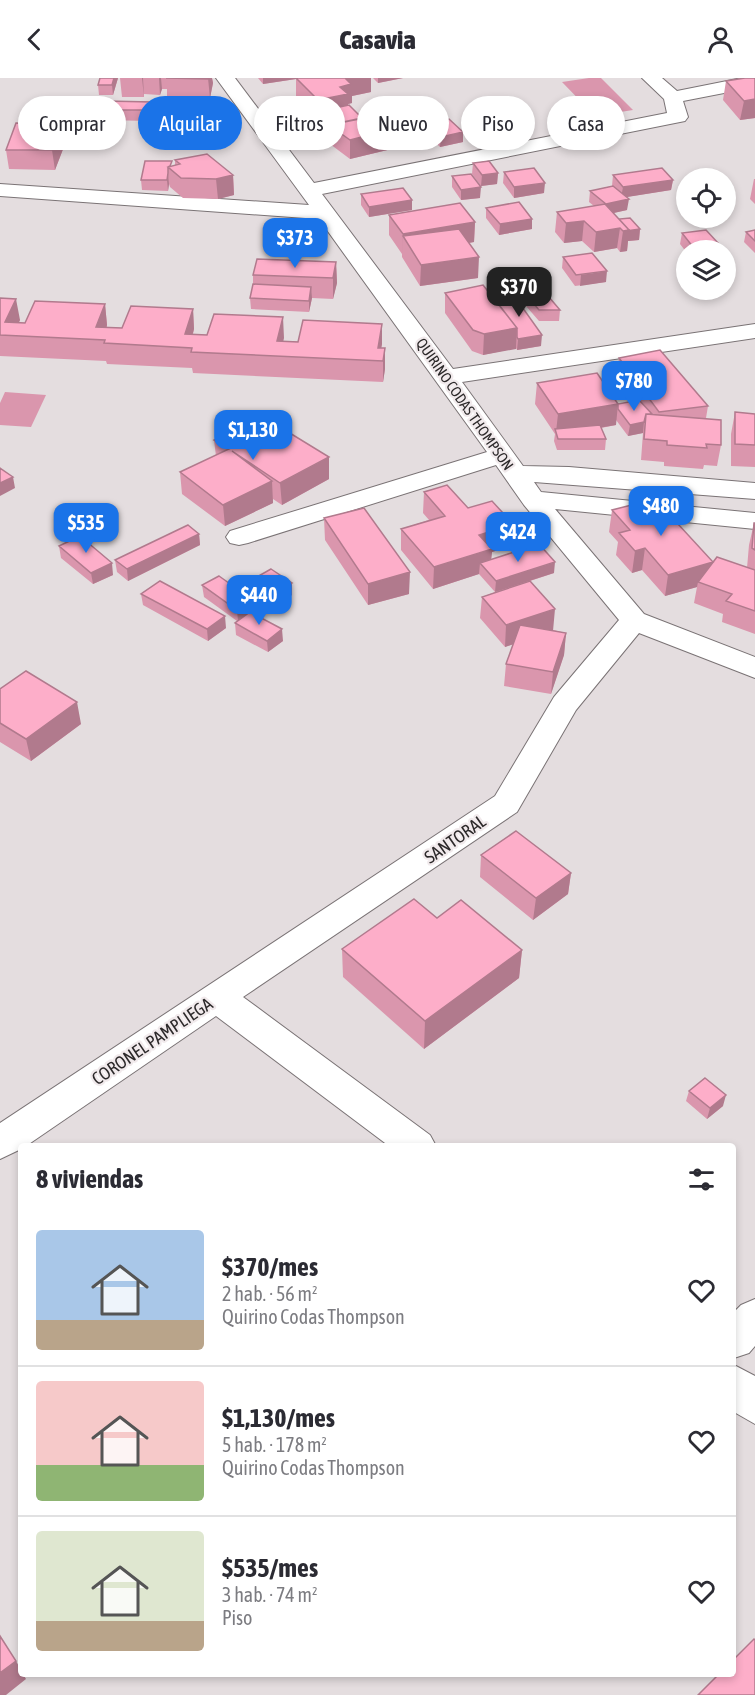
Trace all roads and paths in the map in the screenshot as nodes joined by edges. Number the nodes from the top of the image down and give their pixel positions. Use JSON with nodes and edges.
{"nodes":[{"id":1,"x":225,"y":78,"type":"edge"},
{"id":2,"x":651,"y":78,"type":"edge"},
{"id":3,"x":755,"y":81,"type":"edge"},
{"id":4,"x":673,"y":97,"type":"junction"},
{"id":5,"x":0,"y":190,"type":"edge"},
{"id":6,"x":309,"y":190,"type":"junction"},
{"id":7,"x":327,"y":213,"type":"junction"},
{"id":8,"x":755,"y":331,"type":"edge"},
{"id":9,"x":447,"y":376,"type":"junction"},
{"id":10,"x":509,"y":464,"type":"junction"},
{"id":11,"x":755,"y":491,"type":"edge"},
{"id":12,"x":533,"y":499,"type":"junction"},
{"id":13,"x":755,"y":521,"type":"edge"},
{"id":14,"x":239,"y":537,"type":"dead end"},
{"id":15,"x":634,"y":620,"type":"junction"},
{"id":16,"x":755,"y":668,"type":"edge"},
{"id":17,"x":217,"y":997,"type":"junction"},
{"id":18,"x":0,"y":1143,"type":"edge"},
{"id":19,"x":413,"y":1143,"type":"edge"},
{"id":20,"x":755,"y":1318,"type":"edge"},
{"id":21,"x":736,"y":1337,"type":"edge"},
{"id":22,"x":736,"y":1387,"type":"edge"},
{"id":23,"x":755,"y":1404,"type":"edge"}],
"edges":[{"from":1,"to":6,"type":"street","name":"QUIRINO CODAS THOMPSON"},
{"from":2,"to":4,"type":"street"},
{"from":3,"to":4,"type":"street"},
{"from":4,"to":6,"type":"street"},
{"from":5,"to":7,"type":"street"},
{"from":6,"to":7,"type":"street","name":"QUIRINO CODAS THOMPSON"},
{"from":7,"to":9,"type":"street","name":"QUIRINO CODAS THOMPSON"},
{"from":8,"to":9,"type":"street"},
{"from":9,"to":10,"type":"street","name":"QUIRINO CODAS THOMPSON"},
{"from":10,"to":11,"type":"street"},
{"from":10,"to":12,"type":"street","name":"QUIRINO CODAS THOMPSON"},
{"from":10,"to":14,"type":"street"},
{"from":12,"to":13,"type":"street"},
{"from":12,"to":15,"type":"street","name":"QUIRINO CODAS THOMPSON"},
{"from":15,"to":16,"type":"street","name":"QUIRINO CODAS THOMPSON"},
{"from":15,"to":17,"type":"street","name":"SANTORAL"},
{"from":17,"to":18,"type":"street","name":"CORONEL PAMPLIEGA"},
{"from":17,"to":19,"type":"street","name":"CORONEL PAMPLIEGA"},
{"from":20,"to":21,"type":"street"},
{"from":22,"to":23,"type":"street"}]}
